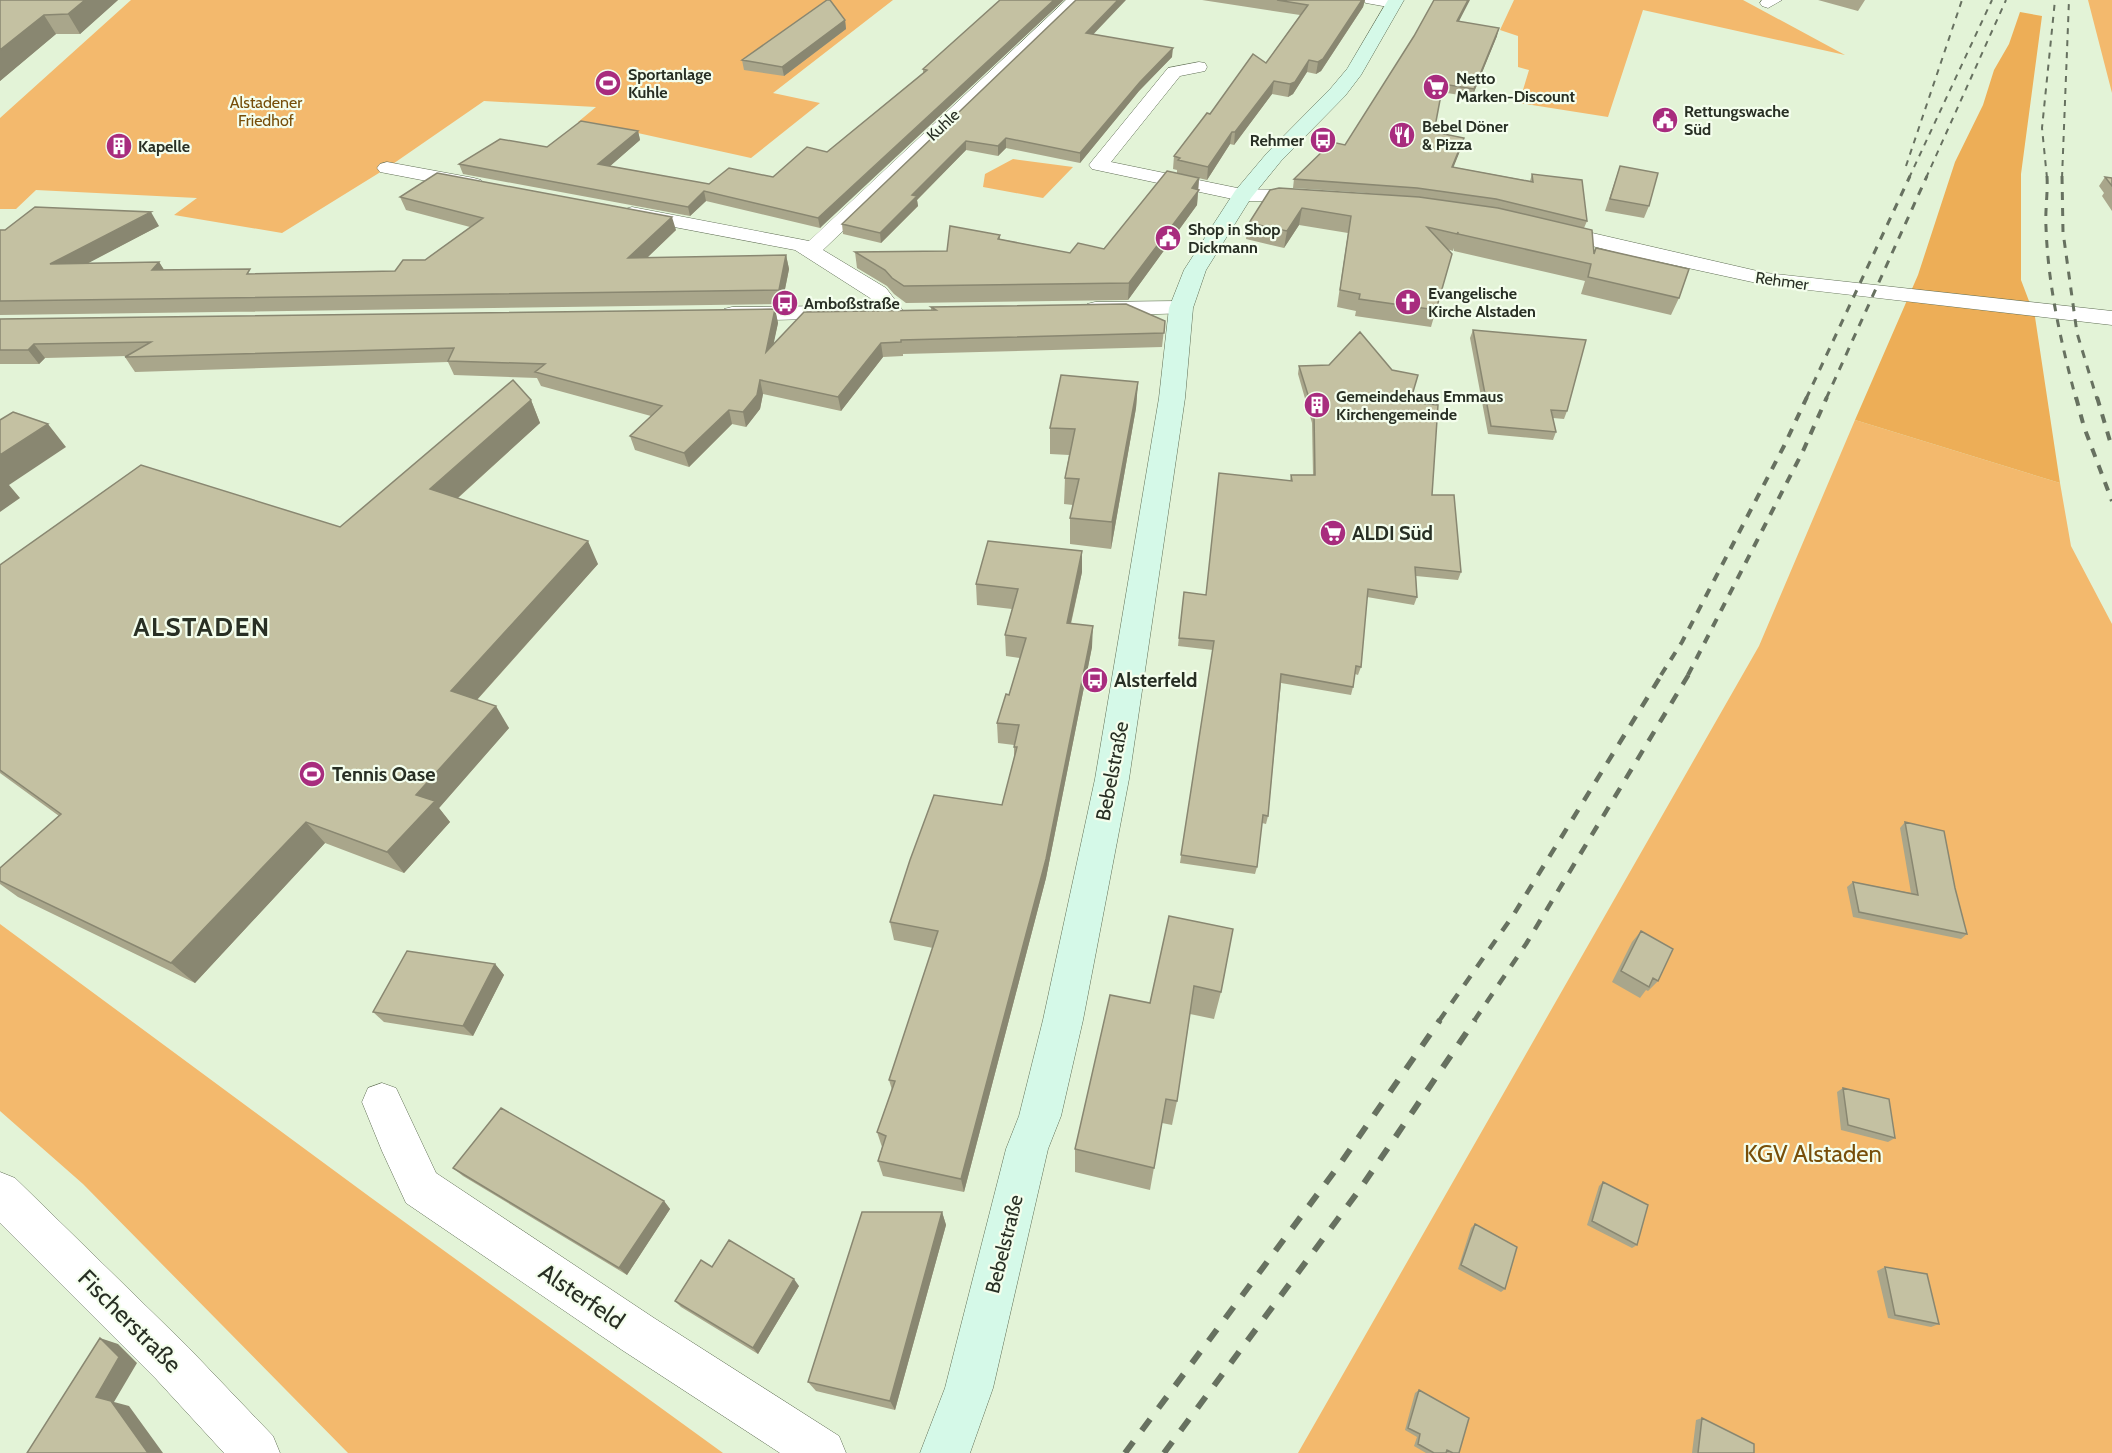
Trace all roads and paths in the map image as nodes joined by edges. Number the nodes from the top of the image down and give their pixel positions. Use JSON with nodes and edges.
{"nodes":[{"id":1,"x":1075,"y":0,"type":"edge"},
{"id":2,"x":1371,"y":0,"type":"edge"},
{"id":3,"x":1395,"y":1,"type":"edge"},
{"id":4,"x":1198,"y":67,"type":"dead end"},
{"id":5,"x":387,"y":168,"type":"dead end"},
{"id":6,"x":494,"y":188,"type":"edge"},
{"id":7,"x":1242,"y":195,"type":"junction"},
{"id":8,"x":1328,"y":198,"type":"edge"},
{"id":9,"x":609,"y":208,"type":"edge"},
{"id":10,"x":1532,"y":225,"type":"edge"},
{"id":11,"x":811,"y":250,"type":"junction"},
{"id":12,"x":1181,"y":308,"type":"junction"},
{"id":13,"x":1079,"y":310,"type":"edge"},
{"id":14,"x":893,"y":312,"type":"junction"},
{"id":15,"x":916,"y":312,"type":"edge"},
{"id":16,"x":713,"y":315,"type":"edge"},
{"id":17,"x":2112,"y":318,"type":"edge"},
{"id":18,"x":382,"y":1102,"type":"dead end"},
{"id":19,"x":0,"y":1193,"type":"edge"},
{"id":20,"x":256,"y":1453,"type":"edge"},
{"id":21,"x":822,"y":1453,"type":"edge"},
{"id":22,"x":945,"y":1453,"type":"edge"}],
"edges":[{"from":1,"to":11,"type":"street","name":"Kuhle"},
{"from":2,"to":3,"type":"street"},
{"from":3,"to":7,"type":"street","name":"Bebelstraße"},
{"from":4,"to":7,"type":"street"},
{"from":5,"to":6,"type":"street"},
{"from":7,"to":8,"type":"street"},
{"from":7,"to":12,"type":"street","name":"Bebelstraße"},
{"from":9,"to":11,"type":"street"},
{"from":10,"to":17,"type":"street","name":"Rehmer"},
{"from":11,"to":14,"type":"street"},
{"from":12,"to":13,"type":"street"},
{"from":12,"to":22,"type":"street","name":"Bebelstraße"},
{"from":14,"to":15,"type":"street"},
{"from":14,"to":16,"type":"street"},
{"from":18,"to":21,"type":"street","name":"Alsterfeld"},
{"from":19,"to":20,"type":"street","name":"Fischerstraße"}]}
